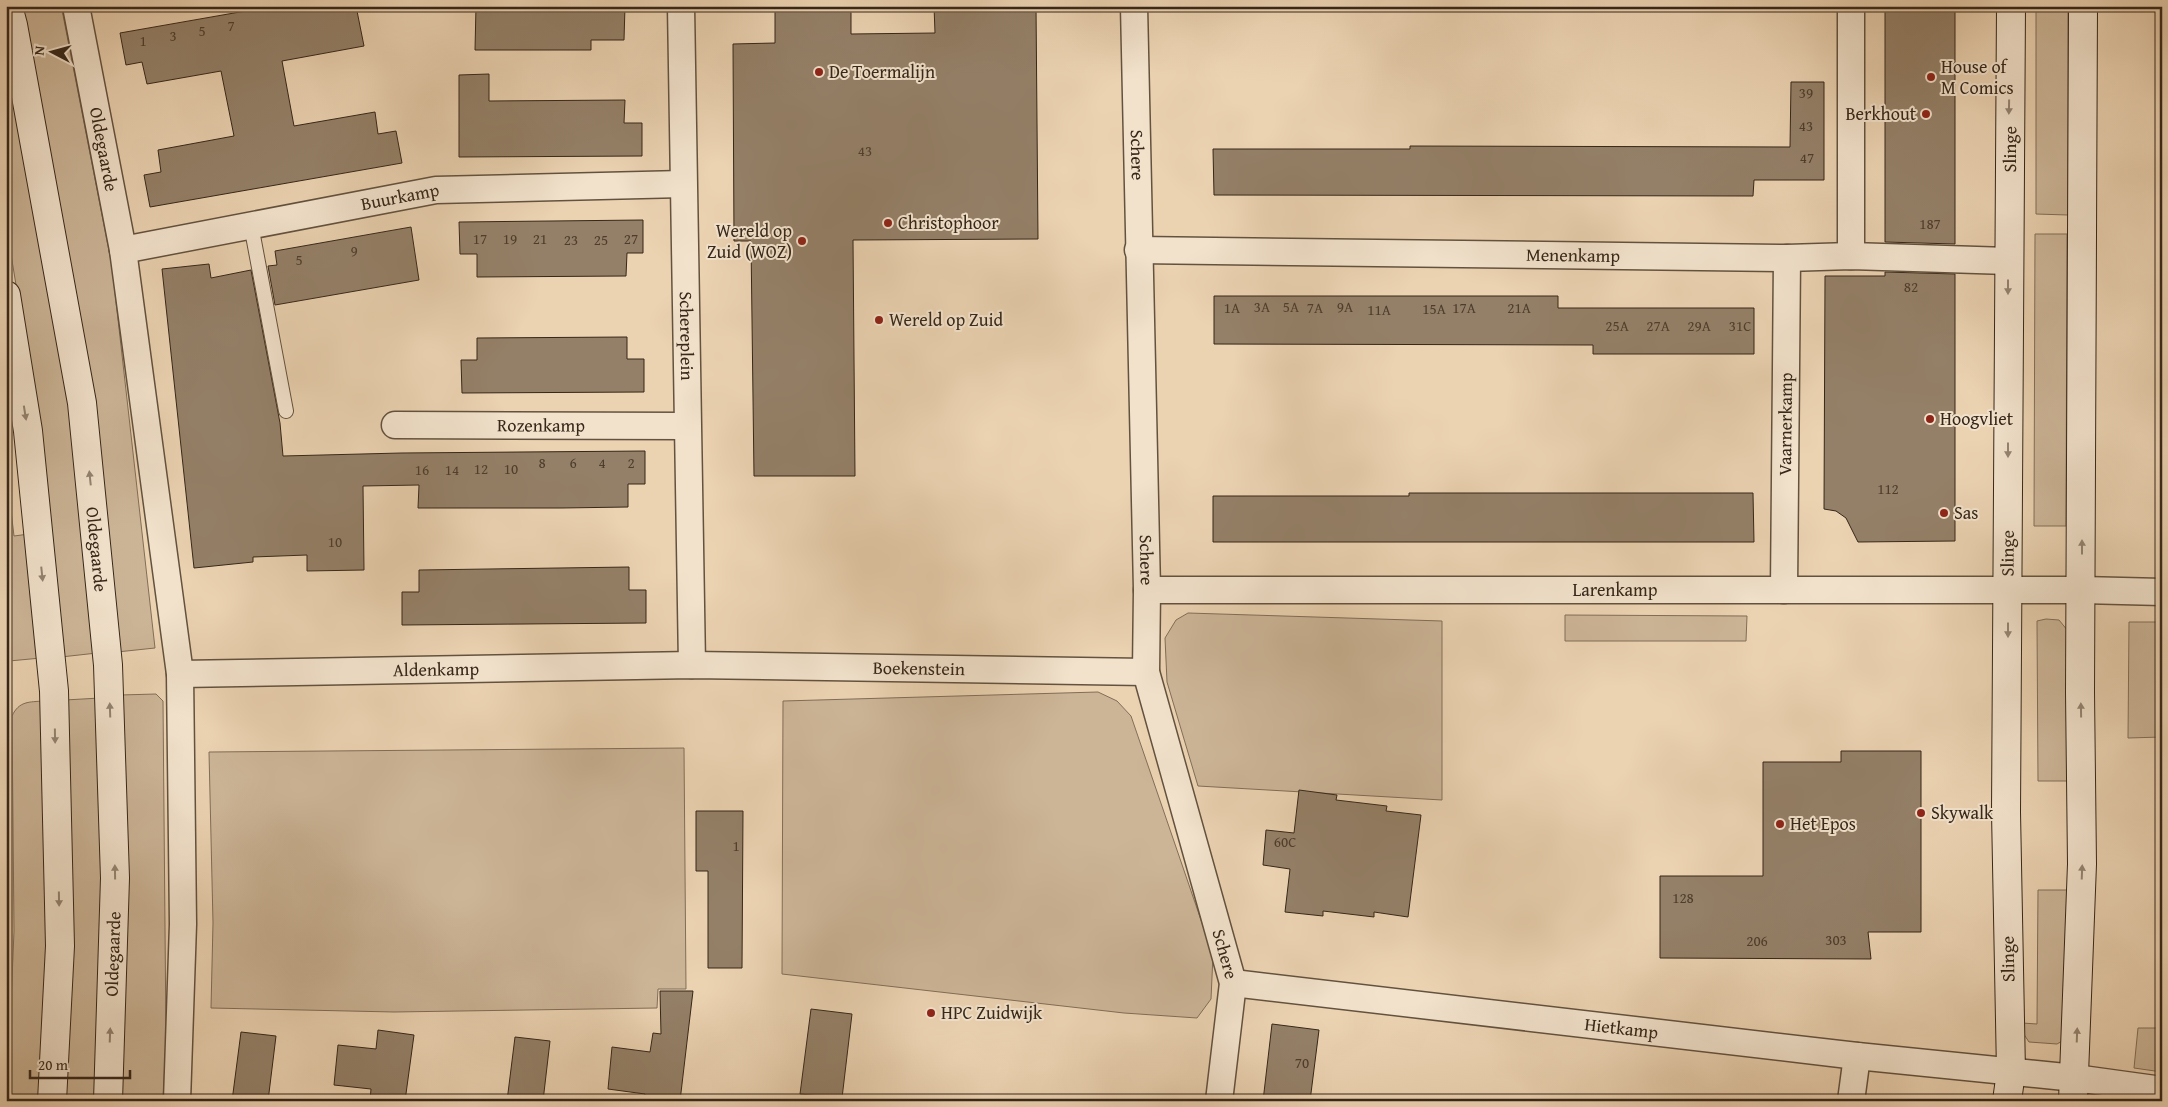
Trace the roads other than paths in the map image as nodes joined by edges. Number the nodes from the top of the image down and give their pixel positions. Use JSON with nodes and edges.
{"nodes":[{"id":1,"x":8,"y":6,"type":"edge"},
{"id":2,"x":681,"y":6,"type":"edge"},
{"id":3,"x":1134,"y":6,"type":"edge"},
{"id":4,"x":1851,"y":6,"type":"edge"},
{"id":5,"x":2010,"y":6,"type":"edge"},
{"id":6,"x":2083,"y":6,"type":"edge"},
{"id":7,"x":79,"y":7,"type":"edge"},
{"id":8,"x":683,"y":184,"type":"junction"},
{"id":9,"x":251,"y":225,"type":"junction"},
{"id":10,"x":123,"y":250,"type":"junction"},
{"id":11,"x":1138,"y":250,"type":"junction"},
{"id":12,"x":1851,"y":256,"type":"junction"},
{"id":13,"x":1787,"y":258,"type":"junction"},
{"id":14,"x":2008,"y":261,"type":"junction"},
{"id":15,"x":6,"y":295,"type":"edge"},
{"id":16,"x":286,"y":411,"type":"dead end"},
{"id":17,"x":395,"y":425,"type":"dead end"},
{"id":18,"x":686,"y":426,"type":"junction"},
{"id":19,"x":1147,"y":590,"type":"junction"},
{"id":20,"x":1784,"y":590,"type":"junction"},
{"id":21,"x":2008,"y":590,"type":"junction"},
{"id":22,"x":2082,"y":590,"type":"junction"},
{"id":23,"x":2162,"y":592,"type":"edge"},
{"id":24,"x":692,"y":665,"type":"junction"},
{"id":25,"x":1146,"y":672,"type":"junction"},
{"id":26,"x":180,"y":674,"type":"junction"},
{"id":27,"x":1233,"y":983,"type":"junction"},
{"id":28,"x":1857,"y":1056,"type":"junction"},
{"id":29,"x":2011,"y":1072,"type":"junction"},
{"id":30,"x":2074,"y":1089,"type":"edge"},
{"id":31,"x":2162,"y":1090,"type":"edge"},
{"id":32,"x":52,"y":1101,"type":"edge"},
{"id":33,"x":108,"y":1101,"type":"edge"},
{"id":34,"x":177,"y":1101,"type":"edge"},
{"id":35,"x":1220,"y":1101,"type":"edge"},
{"id":36,"x":1852,"y":1101,"type":"edge"},
{"id":37,"x":2007,"y":1101,"type":"edge"}],
"edges":[{"from":33,"to":1,"type":"main road","name":"Oldegaarde","one_way":true},
{"from":2,"to":8,"type":"street","name":"Schereplein"},
{"from":3,"to":11,"type":"street","name":"Schere"},
{"from":4,"to":12,"type":"street"},
{"from":5,"to":14,"type":"main road","name":"Slinge","one_way":true},
{"from":22,"to":6,"type":"main road","one_way":true},
{"from":7,"to":10,"type":"street","name":"Oldegaarde"},
{"from":8,"to":9,"type":"street","name":"Buurkamp"},
{"from":8,"to":18,"type":"street","name":"Schereplein"},
{"from":9,"to":10,"type":"street","name":"Buurkamp"},
{"from":9,"to":16,"type":"lane"},
{"from":10,"to":26,"type":"street","name":"Oldegaarde"},
{"from":11,"to":13,"type":"street","name":"Menenkamp"},
{"from":11,"to":19,"type":"street","name":"Schere"},
{"from":12,"to":13,"type":"street","name":"Menenkamp"},
{"from":12,"to":14,"type":"street","name":"Menenkamp"},
{"from":13,"to":20,"type":"street","name":"Vaarnerkamp"},
{"from":14,"to":21,"type":"main road","name":"Slinge","one_way":true},
{"from":15,"to":32,"type":"main road","one_way":true},
{"from":17,"to":18,"type":"street","name":"Rozenkamp"},
{"from":18,"to":24,"type":"street","name":"Schereplein"},
{"from":19,"to":20,"type":"street","name":"Larenkamp"},
{"from":19,"to":25,"type":"street","name":"Schere"},
{"from":20,"to":21,"type":"street","name":"Larenkamp"},
{"from":21,"to":22,"type":"street","name":"Larenkamp"},
{"from":21,"to":29,"type":"main road","name":"Slinge","one_way":true},
{"from":22,"to":23,"type":"street","name":"Larenkamp"},
{"from":30,"to":22,"type":"main road","one_way":true},
{"from":24,"to":25,"type":"street","name":"Boekenstein"},
{"from":24,"to":26,"type":"street","name":"Aldenkamp"},
{"from":25,"to":27,"type":"street","name":"Schere"},
{"from":26,"to":34,"type":"street","name":"Oldegaarde"},
{"from":27,"to":28,"type":"street","name":"Hietkamp"},
{"from":27,"to":35,"type":"street","name":"Schere"},
{"from":28,"to":29,"type":"street","name":"Hietkamp"},
{"from":28,"to":36,"type":"street"},
{"from":29,"to":30,"type":"street","name":"Hietkamp"},
{"from":29,"to":37,"type":"main road","name":"Slinge"},
{"from":30,"to":31,"type":"street","name":"Hietkamp"}]}
